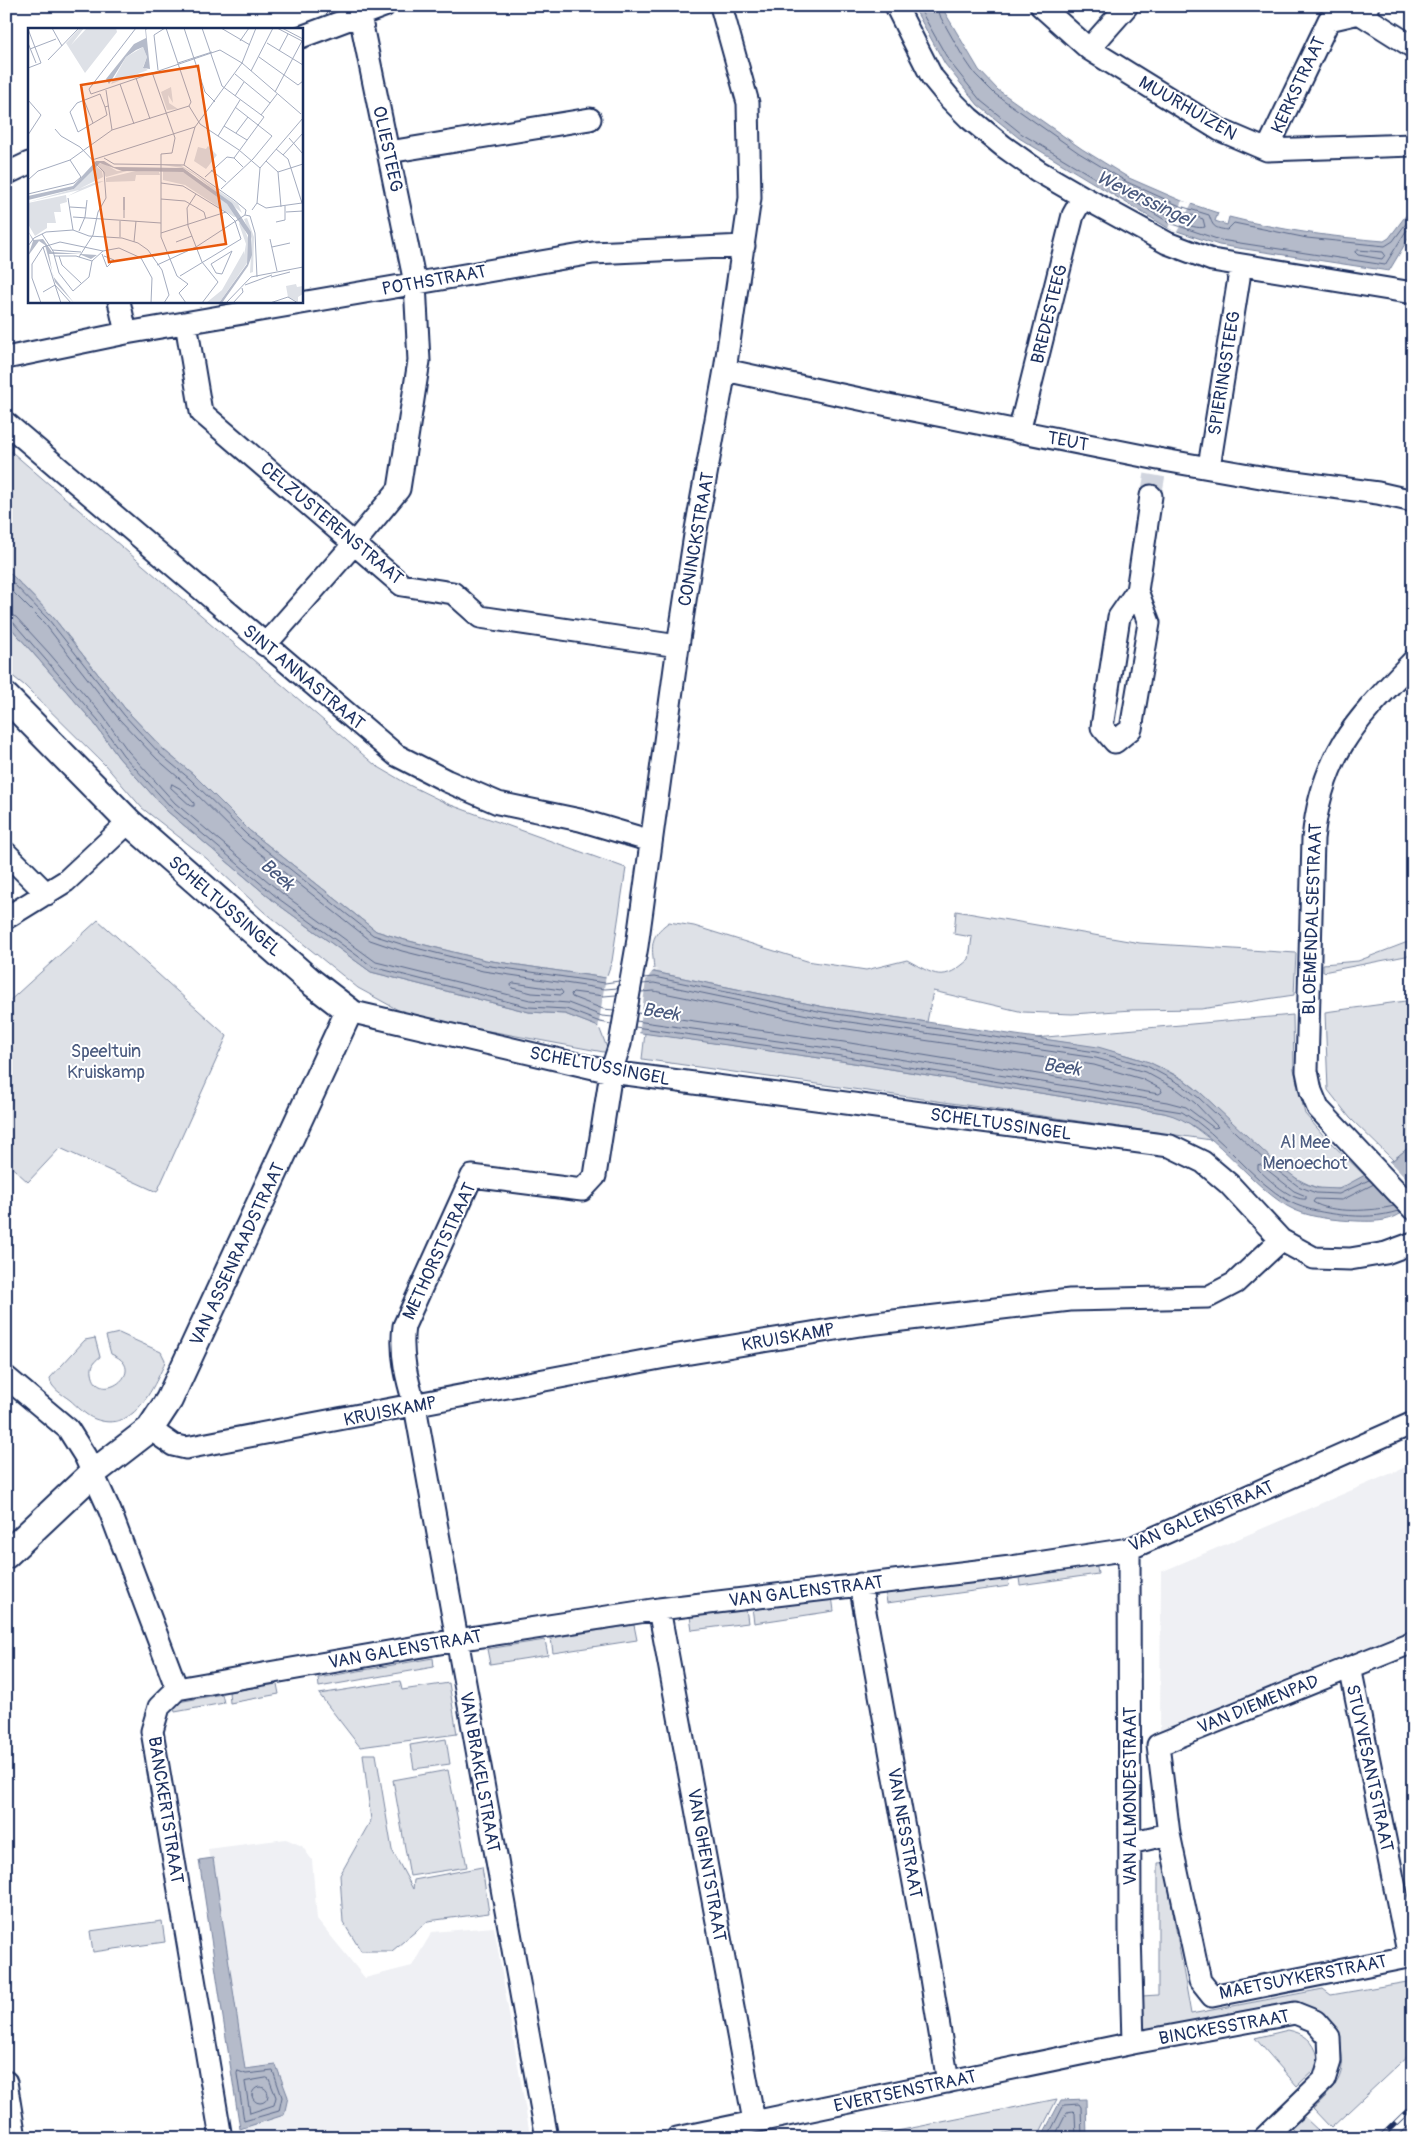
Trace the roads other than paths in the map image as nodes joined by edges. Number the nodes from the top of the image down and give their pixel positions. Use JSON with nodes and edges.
{"nodes":[{"id":1,"x":384,"y":6,"type":"edge"},
{"id":2,"x":721,"y":6,"type":"edge"},
{"id":3,"x":896,"y":6,"type":"edge"},
{"id":4,"x":1041,"y":6,"type":"edge"},
{"id":5,"x":1126,"y":6,"type":"edge"},
{"id":6,"x":359,"y":10,"type":"edge"},
{"id":7,"x":1363,"y":10,"type":"edge"},
{"id":8,"x":302,"y":37,"type":"edge"},
{"id":9,"x":1413,"y":47,"type":"edge"},
{"id":10,"x":1089,"y":49,"type":"junction"},
{"id":11,"x":590,"y":119,"type":"dead end"},
{"id":12,"x":1413,"y":145,"type":"edge"},
{"id":13,"x":1267,"y":150,"type":"junction"},
{"id":14,"x":389,"y":152,"type":"junction"},
{"id":15,"x":28,"y":163,"type":"edge"},
{"id":16,"x":6,"y":174,"type":"edge"},
{"id":17,"x":1083,"y":197,"type":"junction"},
{"id":18,"x":744,"y":246,"type":"junction"},
{"id":19,"x":1239,"y":278,"type":"dead end"},
{"id":20,"x":415,"y":283,"type":"junction"},
{"id":21,"x":1413,"y":293,"type":"edge"},
{"id":22,"x":119,"y":302,"type":"edge"},
{"id":23,"x":186,"y":323,"type":"junction"},
{"id":24,"x":126,"y":333,"type":"junction"},
{"id":25,"x":6,"y":358,"type":"edge"},
{"id":26,"x":725,"y":370,"type":"junction"},
{"id":27,"x":6,"y":423,"type":"edge"},
{"id":28,"x":1019,"y":432,"type":"junction"},
{"id":29,"x":1208,"y":467,"type":"junction"},
{"id":30,"x":1151,"y":496,"type":"tunnel mouth"},
{"id":31,"x":1413,"y":501,"type":"edge"},
{"id":32,"x":353,"y":544,"type":"junction"},
{"id":33,"x":1137,"y":591,"type":"junction"},
{"id":34,"x":265,"y":645,"type":"junction"},
{"id":35,"x":678,"y":646,"type":"junction"},
{"id":36,"x":1413,"y":661,"type":"edge"},
{"id":37,"x":6,"y":697,"type":"edge"},
{"id":38,"x":129,"y":822,"type":"junction"},
{"id":39,"x":651,"y":840,"type":"junction"},
{"id":40,"x":6,"y":853,"type":"edge"},
{"id":41,"x":47,"y":894,"type":"junction"},
{"id":42,"x":6,"y":918,"type":"edge"},
{"id":43,"x":349,"y":1011,"type":"junction"},
{"id":44,"x":611,"y":1072,"type":"junction"},
{"id":45,"x":1413,"y":1209,"type":"edge"},
{"id":46,"x":1282,"y":1240,"type":"junction"},
{"id":47,"x":1413,"y":1243,"type":"edge"},
{"id":48,"x":6,"y":1377,"type":"edge"},
{"id":49,"x":415,"y":1406,"type":"junction"},
{"id":50,"x":1413,"y":1423,"type":"edge"},
{"id":51,"x":150,"y":1430,"type":"junction"},
{"id":52,"x":93,"y":1473,"type":"junction"},
{"id":53,"x":1129,"y":1549,"type":"junction"},
{"id":54,"x":6,"y":1555,"type":"edge"},
{"id":55,"x":860,"y":1584,"type":"junction"},
{"id":56,"x":660,"y":1609,"type":"junction"},
{"id":57,"x":457,"y":1640,"type":"junction"},
{"id":58,"x":1413,"y":1642,"type":"edge"},
{"id":59,"x":1350,"y":1667,"type":"junction"},
{"id":60,"x":177,"y":1689,"type":"junction"},
{"id":61,"x":1158,"y":1745,"type":"joint"},
{"id":62,"x":1170,"y":1834,"type":"junction"},
{"id":63,"x":1130,"y":1842,"type":"junction"},
{"id":64,"x":1411,"y":1957,"type":"edge"},
{"id":65,"x":1133,"y":2043,"type":"junction"},
{"id":66,"x":6,"y":2082,"type":"edge"},
{"id":67,"x":948,"y":2082,"type":"junction"},
{"id":68,"x":754,"y":2121,"type":"junction"},
{"id":69,"x":15,"y":2138,"type":"edge"},
{"id":70,"x":221,"y":2138,"type":"edge"},
{"id":71,"x":547,"y":2138,"type":"edge"},
{"id":72,"x":678,"y":2138,"type":"edge"},
{"id":73,"x":1264,"y":2138,"type":"edge"}],
"edges":[{"from":1,"to":6,"type":"street"},
{"from":2,"to":18,"type":"street","name":"CONINCKSTRAAT"},
{"from":3,"to":17,"type":"street"},
{"from":4,"to":10,"type":"street","name":"MUURHUIZEN"},
{"from":5,"to":10,"type":"street"},
{"from":6,"to":8,"type":"street"},
{"from":6,"to":14,"type":"street","name":"OLIESTEEG"},
{"from":7,"to":9,"type":"street"},
{"from":7,"to":13,"type":"street","name":"KERKSTRAAT"},
{"from":10,"to":13,"type":"street","name":"MUURHUIZEN"},
{"from":11,"to":14,"type":"street"},
{"from":12,"to":13,"type":"street","name":"MUURHUIZEN"},
{"from":14,"to":20,"type":"street","name":"OLIESTEEG"},
{"from":15,"to":16,"type":"street"},
{"from":17,"to":21,"type":"street"},
{"from":17,"to":28,"type":"street","name":"BREDESTEEG"},
{"from":18,"to":20,"type":"street","name":"POTHSTRAAT"},
{"from":18,"to":26,"type":"street","name":"CONINCKSTRAAT"},
{"from":19,"to":29,"type":"street","name":"SPIERINGSTEEG"},
{"from":20,"to":23,"type":"street","name":"POTHSTRAAT"},
{"from":20,"to":32,"type":"street","name":"OLIESTEEG"},
{"from":22,"to":24,"type":"street"},
{"from":23,"to":24,"type":"street","name":"POTHSTRAAT"},
{"from":23,"to":32,"type":"street","name":"CELZUSTERENSTRAAT"},
{"from":24,"to":25,"type":"street","name":"POTHSTRAAT"},
{"from":26,"to":28,"type":"street","name":"TEUT"},
{"from":26,"to":35,"type":"street","name":"CONINCKSTRAAT"},
{"from":27,"to":34,"type":"street","name":"SINT ANNASTRAAT"},
{"from":28,"to":29,"type":"street","name":"TEUT"},
{"from":29,"to":31,"type":"street","name":"TEUT"},
{"from":30,"to":33,"type":"street"},
{"from":32,"to":34,"type":"street","name":"OLIESTEEG"},
{"from":32,"to":35,"type":"street","name":"CELZUSTERENSTRAAT"},
{"from":33,"to":33,"type":"street"},
{"from":34,"to":39,"type":"street","name":"SINT ANNASTRAAT"},
{"from":35,"to":39,"type":"street","name":"CONINCKSTRAAT"},
{"from":36,"to":45,"type":"street","name":"BLOEMENDALSESTRAAT"},
{"from":37,"to":38,"type":"street","name":"SCHELTUSSINGEL"},
{"from":38,"to":41,"type":"street"},
{"from":38,"to":43,"type":"street","name":"SCHELTUSSINGEL"},
{"from":39,"to":44,"type":"street","name":"CONINCKSTRAAT"},
{"from":40,"to":41,"type":"street"},
{"from":41,"to":42,"type":"street"},
{"from":43,"to":44,"type":"street","name":"SCHELTUSSINGEL"},
{"from":43,"to":51,"type":"street","name":"VAN ASSENRAADSTRAAT"},
{"from":44,"to":46,"type":"street","name":"SCHELTUSSINGEL"},
{"from":44,"to":49,"type":"street","name":"METHORSTSTRAAT"},
{"from":46,"to":47,"type":"street"},
{"from":46,"to":49,"type":"street","name":"KRUISKAMP"},
{"from":48,"to":52,"type":"street"},
{"from":49,"to":51,"type":"street","name":"KRUISKAMP"},
{"from":49,"to":57,"type":"street","name":"VAN BRAKELSTRAAT"},
{"from":50,"to":53,"type":"street","name":"VAN GALENSTRAAT"},
{"from":51,"to":52,"type":"street","name":"VAN ASSENRAADSTRAAT"},
{"from":52,"to":54,"type":"street","name":"VAN ASSENRAADSTRAAT"},
{"from":52,"to":60,"type":"street"},
{"from":53,"to":55,"type":"street","name":"VAN GALENSTRAAT"},
{"from":53,"to":63,"type":"street","name":"VAN ALMONDESTRAAT"},
{"from":55,"to":56,"type":"street","name":"VAN GALENSTRAAT"},
{"from":55,"to":67,"type":"street","name":"VAN NESSTRAAT"},
{"from":56,"to":57,"type":"street","name":"VAN GALENSTRAAT"},
{"from":56,"to":68,"type":"street","name":"VAN GHENTSTRAAT"},
{"from":57,"to":60,"type":"street","name":"VAN GALENSTRAAT"},
{"from":57,"to":71,"type":"street","name":"VAN BRAKELSTRAAT"},
{"from":58,"to":59,"type":"street","name":"VAN DIEMENPAD"},
{"from":59,"to":61,"type":"street","name":"VAN DIEMENPAD"},
{"from":59,"to":64,"type":"street","name":"STUYVESANTSTRAAT"},
{"from":60,"to":70,"type":"street","name":"BANCKERTSTRAAT"},
{"from":61,"to":62,"type":"street","name":"MAETSUYKERSTRAAT"},
{"from":62,"to":63,"type":"street"},
{"from":62,"to":64,"type":"street","name":"MAETSUYKERSTRAAT"},
{"from":63,"to":65,"type":"street","name":"VAN ALMONDESTRAAT"},
{"from":65,"to":67,"type":"street","name":"EVERTSENSTRAAT"},
{"from":65,"to":73,"type":"street","name":"BINCKESSTRAAT"},
{"from":66,"to":69,"type":"street"},
{"from":67,"to":68,"type":"street","name":"EVERTSENSTRAAT"},
{"from":68,"to":72,"type":"street","name":"EVERTSENSTRAAT"}]}
